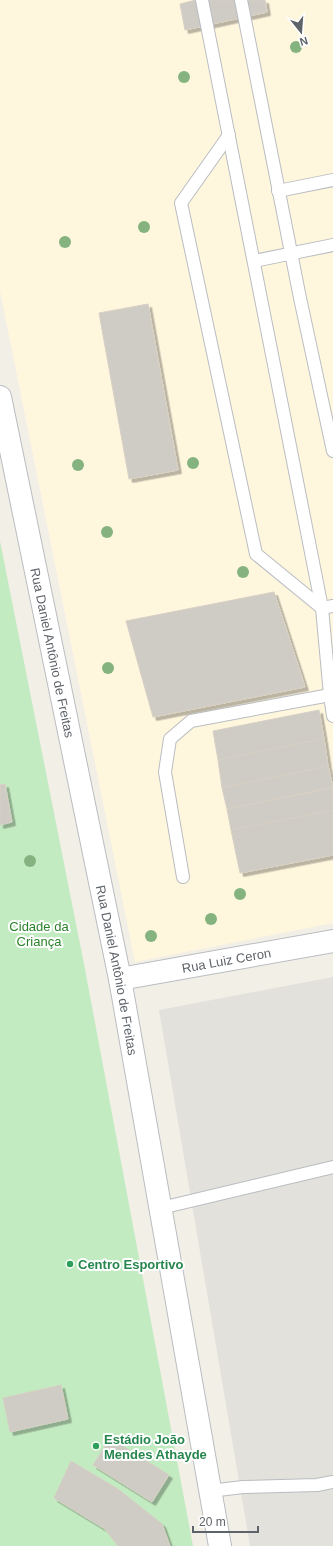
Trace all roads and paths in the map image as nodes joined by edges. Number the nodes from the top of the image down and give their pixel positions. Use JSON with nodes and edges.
{"nodes":[{"id":1,"x":202,"y":0,"type":"edge"},
{"id":2,"x":241,"y":0,"type":"edge"},
{"id":3,"x":229,"y":135,"type":"junction"},
{"id":4,"x":333,"y":180,"type":"edge"},
{"id":5,"x":278,"y":191,"type":"junction"},
{"id":6,"x":333,"y":245,"type":"edge"},
{"id":7,"x":291,"y":254,"type":"junction"},
{"id":8,"x":254,"y":261,"type":"junction"},
{"id":9,"x":0,"y":397,"type":"edge"},
{"id":10,"x":332,"y":447,"type":"edge"},
{"id":11,"x":328,"y":607,"type":"edge"},
{"id":12,"x":330,"y":695,"type":"junction"},
{"id":13,"x":333,"y":716,"type":"edge"},
{"id":14,"x":183,"y":877,"type":"dead end"},
{"id":15,"x":333,"y":941,"type":"edge"},
{"id":16,"x":120,"y":979,"type":"junction"},
{"id":17,"x":333,"y":1167,"type":"edge"},
{"id":18,"x":160,"y":1208,"type":"junction"},
{"id":19,"x":333,"y":1482,"type":"edge"},
{"id":20,"x":210,"y":1491,"type":"junction"},
{"id":21,"x":220,"y":1546,"type":"edge"}],
"edges":[{"from":1,"to":3,"type":"lane"},
{"from":2,"to":5,"type":"lane"},
{"from":3,"to":8,"type":"lane"},
{"from":3,"to":11,"type":"lane"},
{"from":4,"to":5,"type":"lane"},
{"from":5,"to":7,"type":"lane"},
{"from":6,"to":7,"type":"lane"},
{"from":7,"to":8,"type":"lane"},
{"from":7,"to":10,"type":"lane"},
{"from":8,"to":11,"type":"lane"},
{"from":9,"to":16,"type":"street","name":"Rua Daniel Antônio de Freitas"},
{"from":11,"to":12,"type":"lane"},
{"from":12,"to":13,"type":"lane"},
{"from":12,"to":14,"type":"lane"},
{"from":15,"to":16,"type":"street","name":"Rua Luiz Ceron"},
{"from":16,"to":18,"type":"street","name":"Rua Daniel Antônio de Freitas"},
{"from":17,"to":18,"type":"lane"},
{"from":18,"to":20,"type":"street","name":"Rua Daniel Antônio de Freitas"},
{"from":19,"to":20,"type":"lane"},
{"from":20,"to":21,"type":"street","name":"Rua Daniel Antônio de Freitas"}]}
